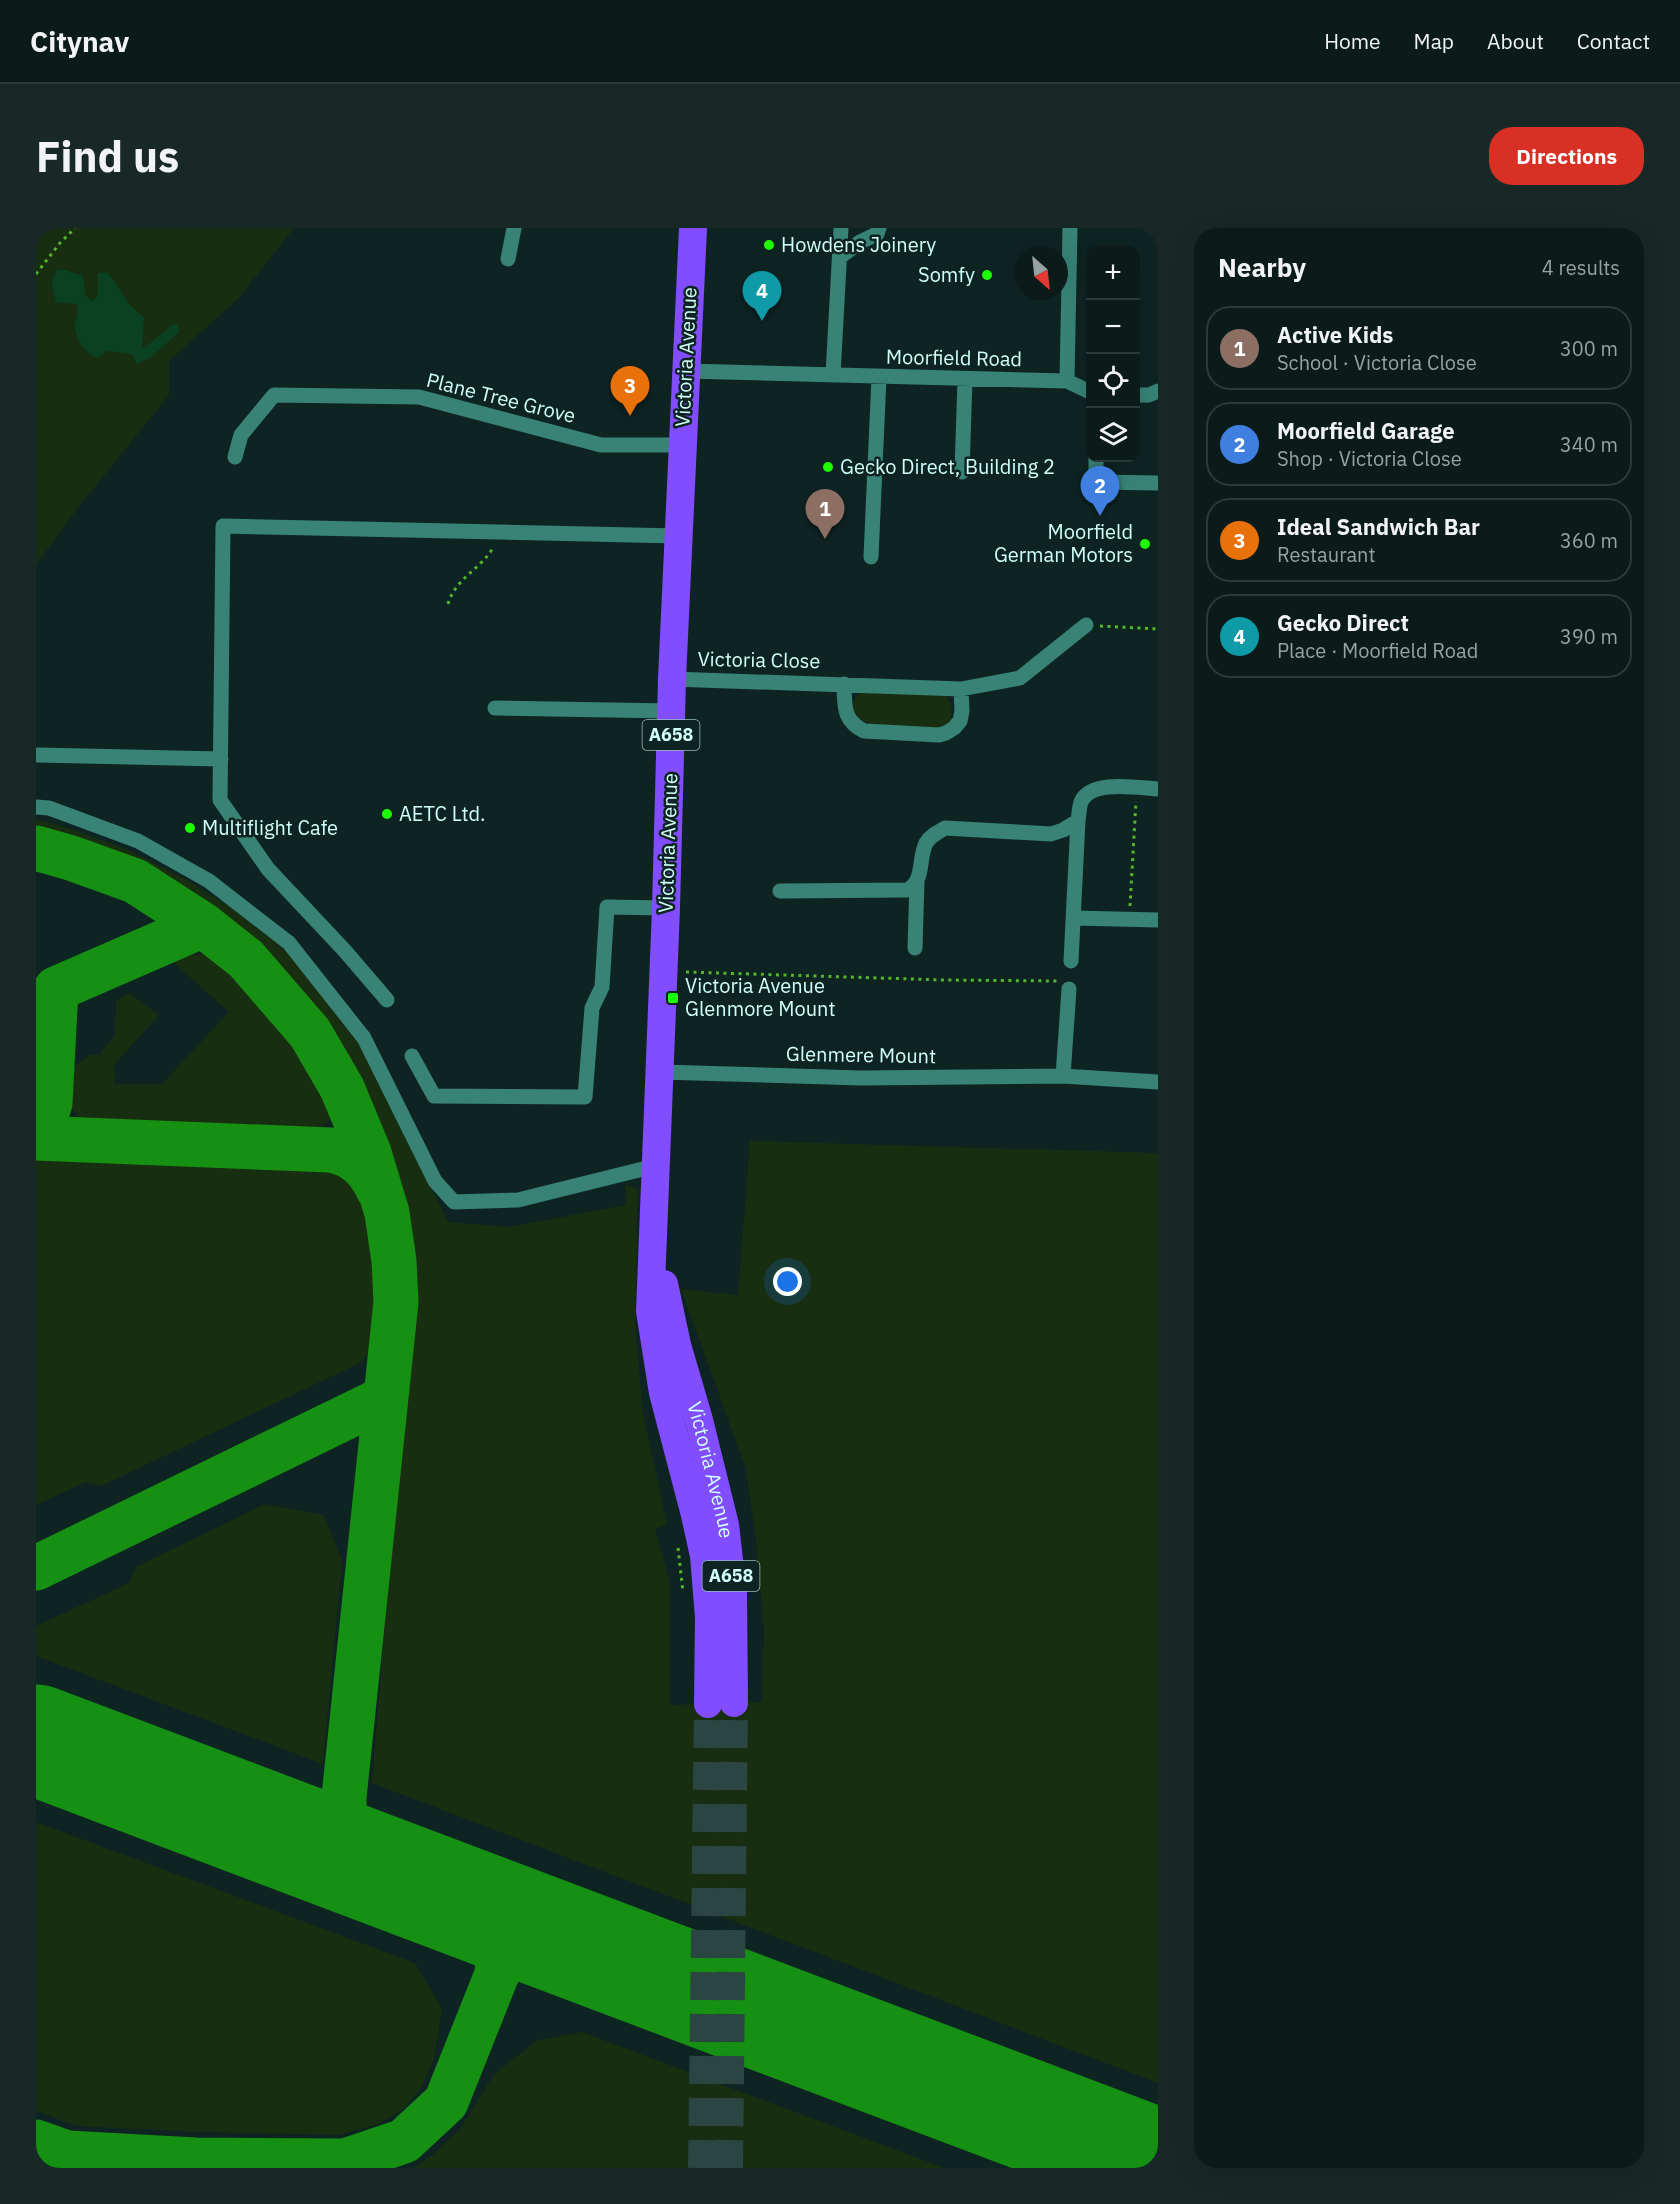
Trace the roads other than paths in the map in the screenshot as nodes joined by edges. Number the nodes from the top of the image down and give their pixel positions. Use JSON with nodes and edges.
{"nodes":[{"id":1,"x":514,"y":228,"type":"edge"},
{"id":2,"x":693,"y":228,"type":"edge"},
{"id":3,"x":841,"y":228,"type":"edge"},
{"id":4,"x":879,"y":228,"type":"edge"},
{"id":5,"x":1070,"y":228,"type":"edge"},
{"id":6,"x":840,"y":257,"type":"junction"},
{"id":7,"x":508,"y":259,"type":"dead end"},
{"id":8,"x":686,"y":371,"type":"junction"},
{"id":9,"x":833,"y":375,"type":"junction"},
{"id":10,"x":879,"y":377,"type":"junction"},
{"id":11,"x":965,"y":379,"type":"junction"},
{"id":12,"x":1067,"y":381,"type":"junction"},
{"id":13,"x":1086,"y":390,"type":"edge"},
{"id":14,"x":1158,"y":391,"type":"edge"},
{"id":15,"x":1140,"y":395,"type":"edge"},
{"id":16,"x":682,"y":445,"type":"junction"},
{"id":17,"x":235,"y":457,"type":"dead end"},
{"id":18,"x":1096,"y":462,"type":"edge"},
{"id":19,"x":962,"y":472,"type":"dead end"},
{"id":20,"x":1158,"y":483,"type":"edge"},
{"id":21,"x":678,"y":536,"type":"junction"},
{"id":22,"x":871,"y":557,"type":"dead end"},
{"id":23,"x":1086,"y":625,"type":"road end"},
{"id":24,"x":672,"y":679,"type":"junction"},
{"id":25,"x":844,"y":684,"type":"junction"},
{"id":26,"x":961,"y":688,"type":"junction"},
{"id":27,"x":495,"y":708,"type":"dead end"},
{"id":28,"x":671,"y":711,"type":"junction"},
{"id":29,"x":38,"y":755,"type":"dead end"},
{"id":30,"x":221,"y":759,"type":"junction"},
{"id":31,"x":1158,"y":789,"type":"edge"},
{"id":32,"x":36,"y":797,"type":"edge"},
{"id":33,"x":42,"y":808,"type":"edge"},
{"id":34,"x":1078,"y":822,"type":"junction"},
{"id":35,"x":917,"y":880,"type":"junction"},
{"id":36,"x":780,"y":891,"type":"dead end"},
{"id":37,"x":666,"y":908,"type":"junction"},
{"id":38,"x":1074,"y":918,"type":"junction"},
{"id":39,"x":1158,"y":920,"type":"edge"},
{"id":40,"x":915,"y":948,"type":"dead end"},
{"id":41,"x":1071,"y":961,"type":"dead end"},
{"id":42,"x":1064,"y":985,"type":"road end"},
{"id":43,"x":387,"y":1000,"type":"dead end"},
{"id":44,"x":412,"y":1056,"type":"dead end"},
{"id":45,"x":660,"y":1072,"type":"junction"},
{"id":46,"x":1062,"y":1076,"type":"junction"},
{"id":47,"x":1158,"y":1082,"type":"edge"},
{"id":48,"x":655,"y":1166,"type":"junction"},
{"id":49,"x":721,"y":1704,"type":"tunnel mouth"}],
"edges":[{"from":1,"to":7,"type":"street"},
{"from":2,"to":8,"type":"highway","name":"Victoria Avenue","number":"A658"},
{"from":3,"to":6,"type":"street"},
{"from":4,"to":6,"type":"street"},
{"from":5,"to":12,"type":"street"},
{"from":6,"to":9,"type":"street"},
{"from":8,"to":9,"type":"street","name":"Moorfield Road"},
{"from":8,"to":16,"type":"highway","name":"Victoria Avenue","number":"A658"},
{"from":9,"to":10,"type":"street","name":"Moorfield Road"},
{"from":10,"to":11,"type":"street","name":"Moorfield Road"},
{"from":10,"to":22,"type":"street"},
{"from":11,"to":12,"type":"street","name":"Moorfield Road"},
{"from":11,"to":19,"type":"street"},
{"from":12,"to":13,"type":"street"},
{"from":14,"to":15,"type":"street"},
{"from":16,"to":17,"type":"street","name":"Plane Tree Grove"},
{"from":16,"to":21,"type":"highway","name":"Victoria Avenue","number":"A658"},
{"from":18,"to":20,"type":"street"},
{"from":21,"to":24,"type":"highway","name":"Victoria Avenue","number":"A658"},
{"from":21,"to":30,"type":"street"},
{"from":23,"to":26,"type":"street","name":"Victoria Close"},
{"from":24,"to":25,"type":"street","name":"Victoria Close"},
{"from":24,"to":28,"type":"highway","name":"Victoria Avenue","number":"A658"},
{"from":25,"to":26,"type":"street","name":"Victoria Close"},
{"from":25,"to":26,"type":"street","name":"Victoria Close"},
{"from":27,"to":28,"type":"street"},
{"from":28,"to":37,"type":"highway","name":"Victoria Avenue","number":"A658"},
{"from":29,"to":30,"type":"street"},
{"from":30,"to":43,"type":"street"},
{"from":31,"to":34,"type":"street"},
{"from":32,"to":33,"type":"street"},
{"from":33,"to":48,"type":"street"},
{"from":34,"to":35,"type":"street"},
{"from":34,"to":38,"type":"street"},
{"from":35,"to":36,"type":"street"},
{"from":35,"to":40,"type":"street"},
{"from":37,"to":44,"type":"street"},
{"from":37,"to":45,"type":"highway","name":"Victoria Avenue","number":"A658"},
{"from":38,"to":39,"type":"street"},
{"from":38,"to":41,"type":"street"},
{"from":42,"to":46,"type":"street"},
{"from":45,"to":46,"type":"street","name":"Glenmere Mount"},
{"from":45,"to":48,"type":"highway","name":"Victoria Avenue","number":"A658"},
{"from":46,"to":47,"type":"street","name":"Glenmere Mount"},
{"from":48,"to":49,"type":"highway","name":"Victoria Avenue","number":"A658"}]}
